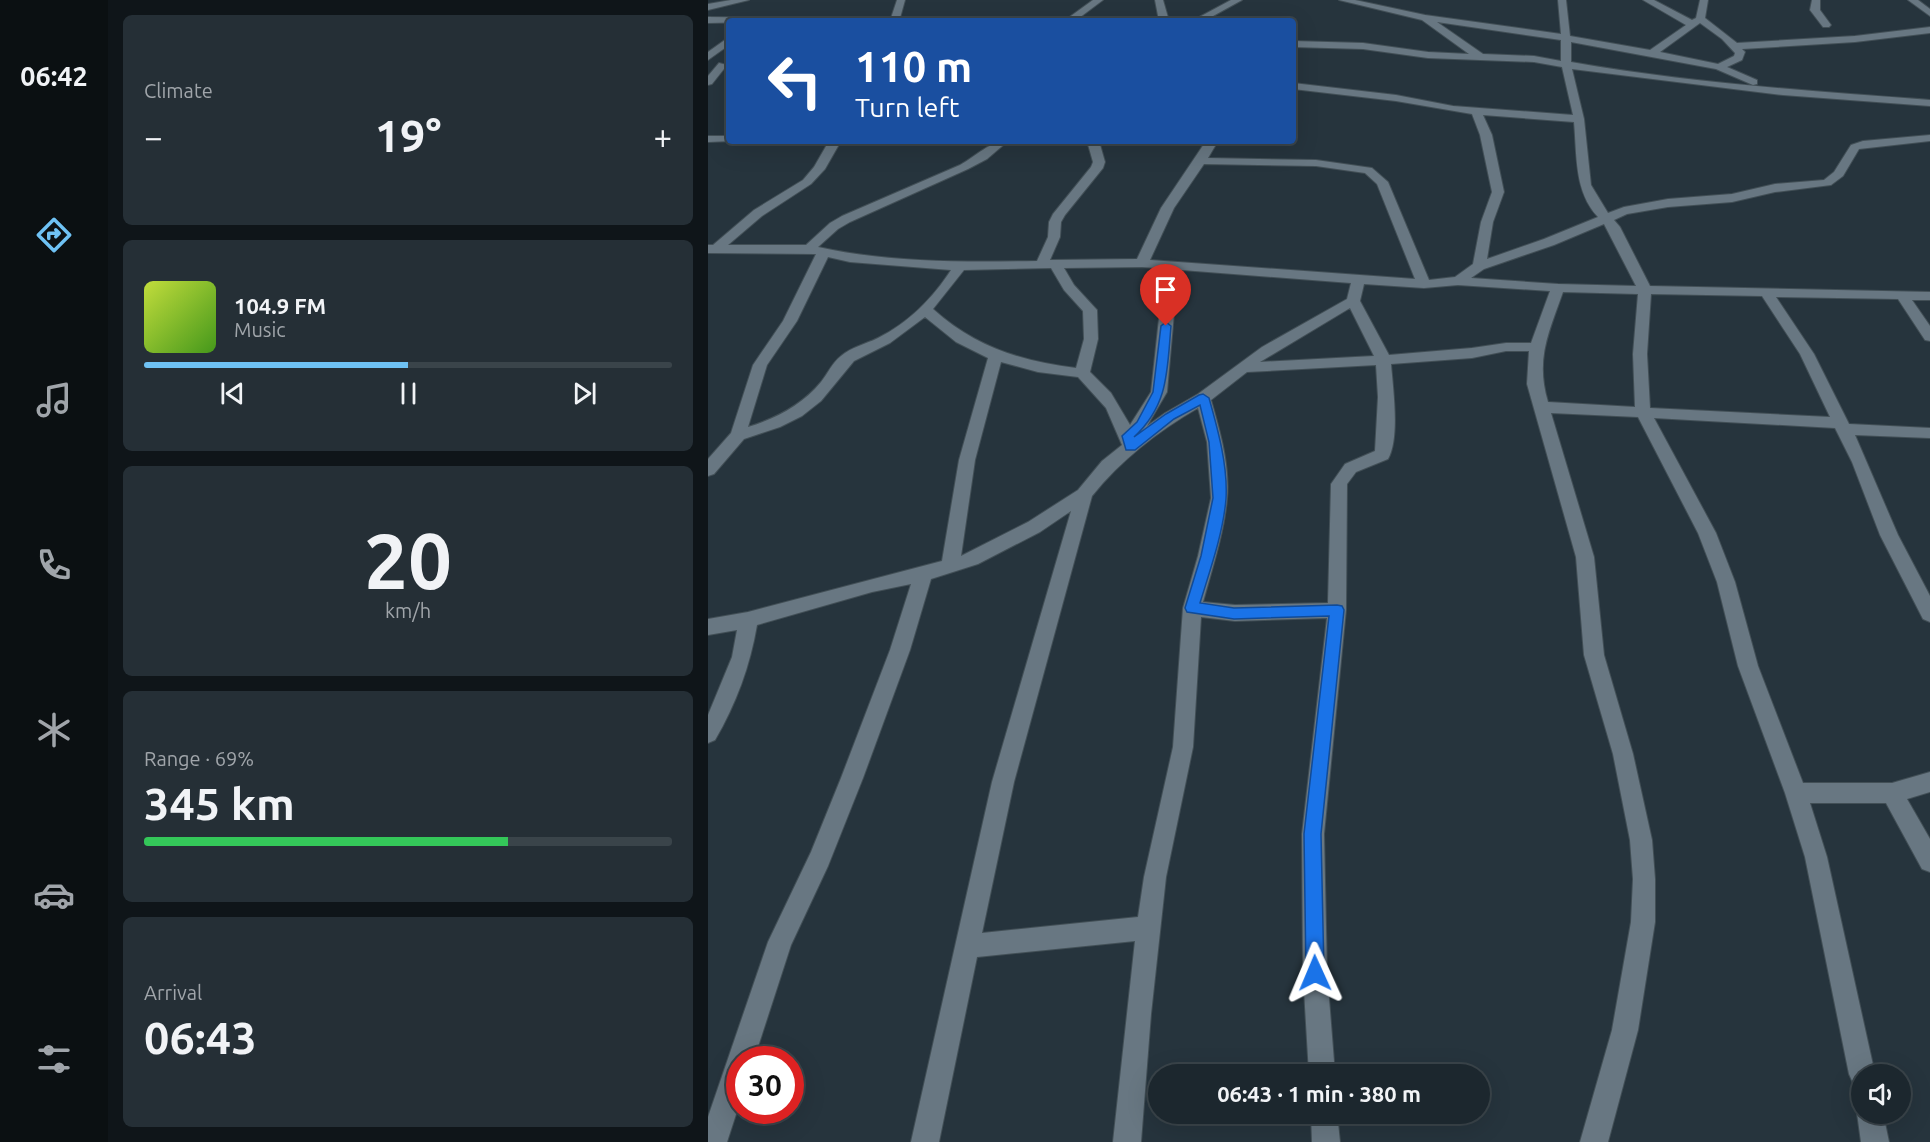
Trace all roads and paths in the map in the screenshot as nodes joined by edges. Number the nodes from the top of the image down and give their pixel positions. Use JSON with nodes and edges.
{"nodes":[{"id":1,"x":745,"y":0,"type":"edge"},
{"id":2,"x":901,"y":0,"type":"edge"},
{"id":3,"x":1099,"y":0,"type":"edge"},
{"id":4,"x":1159,"y":0,"type":"edge"},
{"id":5,"x":1238,"y":0,"type":"edge"},
{"id":6,"x":1343,"y":0,"type":"edge"},
{"id":7,"x":1562,"y":0,"type":"edge"},
{"id":8,"x":1647,"y":0,"type":"edge"},
{"id":9,"x":1704,"y":0,"type":"edge"},
{"id":10,"x":1816,"y":0,"type":"edge"},
{"id":11,"x":1912,"y":0,"type":"edge"},
{"id":12,"x":720,"y":2,"type":"edge"},
{"id":13,"x":708,"y":7,"type":"edge"},
{"id":14,"x":1930,"y":13,"type":"edge"},
{"id":15,"x":896,"y":18,"type":"edge"},
{"id":16,"x":1073,"y":18,"type":"edge"},
{"id":17,"x":1163,"y":18,"type":"edge"},
{"id":18,"x":1203,"y":18,"type":"edge"},
{"id":19,"x":1425,"y":18,"type":"junction"},
{"id":20,"x":708,"y":20,"type":"edge"},
{"id":21,"x":726,"y":20,"type":"edge"},
{"id":22,"x":1696,"y":22,"type":"junction"},
{"id":23,"x":1826,"y":25,"type":"dead end"},
{"id":24,"x":1930,"y":30,"type":"edge"},
{"id":25,"x":1566,"y":39,"type":"junction"},
{"id":26,"x":726,"y":42,"type":"edge"},
{"id":27,"x":1296,"y":44,"type":"edge"},
{"id":28,"x":1736,"y":46,"type":"junction"},
{"id":29,"x":1653,"y":53,"type":"junction"},
{"id":30,"x":708,"y":57,"type":"edge"},
{"id":31,"x":1482,"y":58,"type":"junction"},
{"id":32,"x":1566,"y":63,"type":"junction"},
{"id":33,"x":708,"y":65,"type":"edge"},
{"id":34,"x":726,"y":66,"type":"edge"},
{"id":35,"x":1719,"y":66,"type":"junction"},
{"id":36,"x":708,"y":82,"type":"edge"},
{"id":37,"x":1296,"y":86,"type":"edge"},
{"id":38,"x":1783,"y":92,"type":"junction"},
{"id":39,"x":1930,"y":103,"type":"edge"},
{"id":40,"x":1476,"y":110,"type":"junction"},
{"id":41,"x":1579,"y":119,"type":"junction"},
{"id":42,"x":1930,"y":138,"type":"edge"},
{"id":43,"x":708,"y":139,"type":"edge"},
{"id":44,"x":726,"y":139,"type":"edge"},
{"id":45,"x":833,"y":144,"type":"edge"},
{"id":46,"x":998,"y":144,"type":"edge"},
{"id":47,"x":1094,"y":144,"type":"edge"},
{"id":48,"x":1210,"y":144,"type":"edge"},
{"id":49,"x":1202,"y":161,"type":"junction"},
{"id":50,"x":1607,"y":218,"type":"junction"},
{"id":51,"x":712,"y":249,"type":"edge"},
{"id":52,"x":816,"y":251,"type":"junction"},
{"id":53,"x":1142,"y":263,"type":"junction"},
{"id":54,"x":1048,"y":264,"type":"junction"},
{"id":55,"x":960,"y":266,"type":"junction"},
{"id":56,"x":1479,"y":266,"type":"junction"},
{"id":57,"x":1176,"y":267,"type":"junction"},
{"id":58,"x":1358,"y":281,"type":"junction"},
{"id":59,"x":1458,"y":281,"type":"junction"},
{"id":60,"x":1424,"y":284,"type":"junction"},
{"id":61,"x":1558,"y":288,"type":"junction"},
{"id":62,"x":1645,"y":290,"type":"junction"},
{"id":63,"x":1766,"y":292,"type":"junction"},
{"id":64,"x":1902,"y":295,"type":"junction"},
{"id":65,"x":1930,"y":296,"type":"edge"},
{"id":66,"x":1353,"y":301,"type":"junction"},
{"id":67,"x":927,"y":311,"type":"junction"},
{"id":68,"x":1930,"y":337,"type":"edge"},
{"id":69,"x":1536,"y":347,"type":"junction"},
{"id":70,"x":994,"y":357,"type":"junction"},
{"id":71,"x":1383,"y":358,"type":"junction"},
{"id":72,"x":1242,"y":368,"type":"junction"},
{"id":73,"x":1082,"y":373,"type":"junction"},
{"id":74,"x":1203,"y":398,"type":"junction"},
{"id":75,"x":1541,"y":407,"type":"junction"},
{"id":76,"x":1643,"y":413,"type":"junction"},
{"id":77,"x":1843,"y":426,"type":"junction"},
{"id":78,"x":1930,"y":433,"type":"edge"},
{"id":79,"x":738,"y":435,"type":"junction"},
{"id":80,"x":1129,"y":442,"type":"junction"},
{"id":81,"x":708,"y":470,"type":"edge"},
{"id":82,"x":1084,"y":494,"type":"junction"},
{"id":83,"x":950,"y":566,"type":"junction"},
{"id":84,"x":923,"y":574,"type":"junction"},
{"id":85,"x":1192,"y":608,"type":"junction"},
{"id":86,"x":1337,"y":610,"type":"junction"},
{"id":87,"x":1930,"y":614,"type":"edge"},
{"id":88,"x":748,"y":620,"type":"junction"},
{"id":89,"x":708,"y":627,"type":"edge"},
{"id":90,"x":708,"y":735,"type":"edge"},
{"id":91,"x":1930,"y":782,"type":"edge"},
{"id":92,"x":1892,"y":793,"type":"junction"},
{"id":93,"x":1796,"y":794,"type":"junction"},
{"id":94,"x":1930,"y":861,"type":"edge"},
{"id":95,"x":1149,"y":928,"type":"junction"},
{"id":96,"x":968,"y":946,"type":"junction"},
{"id":97,"x":1321,"y":1064,"type":"edge"},
{"id":98,"x":1860,"y":1064,"type":"edge"},
{"id":99,"x":1325,"y":1124,"type":"edge"},
{"id":100,"x":1872,"y":1124,"type":"edge"},
{"id":101,"x":713,"y":1142,"type":"edge"},
{"id":102,"x":925,"y":1142,"type":"edge"},
{"id":103,"x":1127,"y":1142,"type":"edge"},
{"id":104,"x":1326,"y":1142,"type":"edge"},
{"id":105,"x":1594,"y":1142,"type":"edge"},
{"id":106,"x":1875,"y":1142,"type":"edge"}],
"edges":[{"from":1,"to":12,"type":"street"},
{"from":2,"to":15,"type":"street"},
{"from":3,"to":16,"type":"street"},
{"from":4,"to":17,"type":"street"},
{"from":5,"to":18,"type":"street"},
{"from":6,"to":19,"type":"street"},
{"from":7,"to":25,"type":"street"},
{"from":8,"to":22,"type":"street"},
{"from":9,"to":22,"type":"street"},
{"from":10,"to":23,"type":"street"},
{"from":11,"to":14,"type":"street"},
{"from":12,"to":13,"type":"street"},
{"from":19,"to":25,"type":"street"},
{"from":19,"to":31,"type":"street"},
{"from":20,"to":21,"type":"street"},
{"from":22,"to":28,"type":"street"},
{"from":22,"to":29,"type":"street"},
{"from":24,"to":28,"type":"street"},
{"from":25,"to":29,"type":"street"},
{"from":25,"to":32,"type":"street"},
{"from":26,"to":30,"type":"street"},
{"from":27,"to":31,"type":"street"},
{"from":28,"to":35,"type":"street"},
{"from":29,"to":35,"type":"street"},
{"from":31,"to":32,"type":"street"},
{"from":32,"to":38,"type":"street"},
{"from":32,"to":41,"type":"street"},
{"from":33,"to":34,"type":"street"},
{"from":34,"to":36,"type":"street"},
{"from":35,"to":38,"type":"street"},
{"from":37,"to":40,"type":"street"},
{"from":38,"to":39,"type":"street"},
{"from":40,"to":41,"type":"street"},
{"from":40,"to":56,"type":"street"},
{"from":41,"to":50,"type":"street"},
{"from":42,"to":50,"type":"street"},
{"from":43,"to":44,"type":"street"},
{"from":45,"to":51,"type":"street"},
{"from":46,"to":52,"type":"street"},
{"from":47,"to":54,"type":"street"},
{"from":48,"to":49,"type":"street"},
{"from":49,"to":53,"type":"street"},
{"from":49,"to":60,"type":"street"},
{"from":50,"to":56,"type":"street"},
{"from":50,"to":62,"type":"street"},
{"from":51,"to":52,"type":"street"},
{"from":52,"to":55,"type":"street"},
{"from":52,"to":79,"type":"street"},
{"from":53,"to":54,"type":"street"},
{"from":53,"to":57,"type":"street"},
{"from":54,"to":55,"type":"street"},
{"from":54,"to":73,"type":"street"},
{"from":55,"to":67,"type":"street"},
{"from":56,"to":59,"type":"street"},
{"from":57,"to":58,"type":"street"},
{"from":57,"to":80,"type":"street"},
{"from":58,"to":60,"type":"street"},
{"from":58,"to":66,"type":"street"},
{"from":59,"to":60,"type":"street"},
{"from":59,"to":61,"type":"street"},
{"from":61,"to":62,"type":"street"},
{"from":61,"to":69,"type":"street"},
{"from":62,"to":63,"type":"street"},
{"from":62,"to":76,"type":"street"},
{"from":63,"to":64,"type":"street"},
{"from":63,"to":77,"type":"street"},
{"from":64,"to":65,"type":"street"},
{"from":64,"to":68,"type":"street"},
{"from":66,"to":71,"type":"street"},
{"from":66,"to":72,"type":"street"},
{"from":67,"to":70,"type":"street"},
{"from":67,"to":79,"type":"street"},
{"from":69,"to":71,"type":"street"},
{"from":69,"to":75,"type":"street"},
{"from":70,"to":73,"type":"street"},
{"from":70,"to":83,"type":"street"},
{"from":71,"to":72,"type":"street"},
{"from":71,"to":86,"type":"street"},
{"from":72,"to":74,"type":"street"},
{"from":73,"to":80,"type":"street"},
{"from":74,"to":80,"type":"street"},
{"from":74,"to":85,"type":"street"},
{"from":75,"to":76,"type":"street"},
{"from":75,"to":105,"type":"street"},
{"from":76,"to":77,"type":"street"},
{"from":76,"to":93,"type":"street"},
{"from":77,"to":78,"type":"street"},
{"from":77,"to":87,"type":"street"},
{"from":79,"to":81,"type":"street"},
{"from":80,"to":82,"type":"street"},
{"from":82,"to":83,"type":"street"},
{"from":82,"to":96,"type":"street"},
{"from":83,"to":84,"type":"street"},
{"from":84,"to":88,"type":"street"},
{"from":84,"to":101,"type":"street"},
{"from":85,"to":86,"type":"street"},
{"from":85,"to":95,"type":"street"},
{"from":86,"to":97,"type":"street"},
{"from":88,"to":89,"type":"street"},
{"from":88,"to":90,"type":"street"},
{"from":91,"to":92,"type":"street"},
{"from":92,"to":93,"type":"street"},
{"from":92,"to":94,"type":"street"},
{"from":93,"to":98,"type":"street"},
{"from":95,"to":96,"type":"street"},
{"from":95,"to":103,"type":"street"},
{"from":96,"to":102,"type":"street"},
{"from":99,"to":104,"type":"street"},
{"from":100,"to":106,"type":"street"}]}
